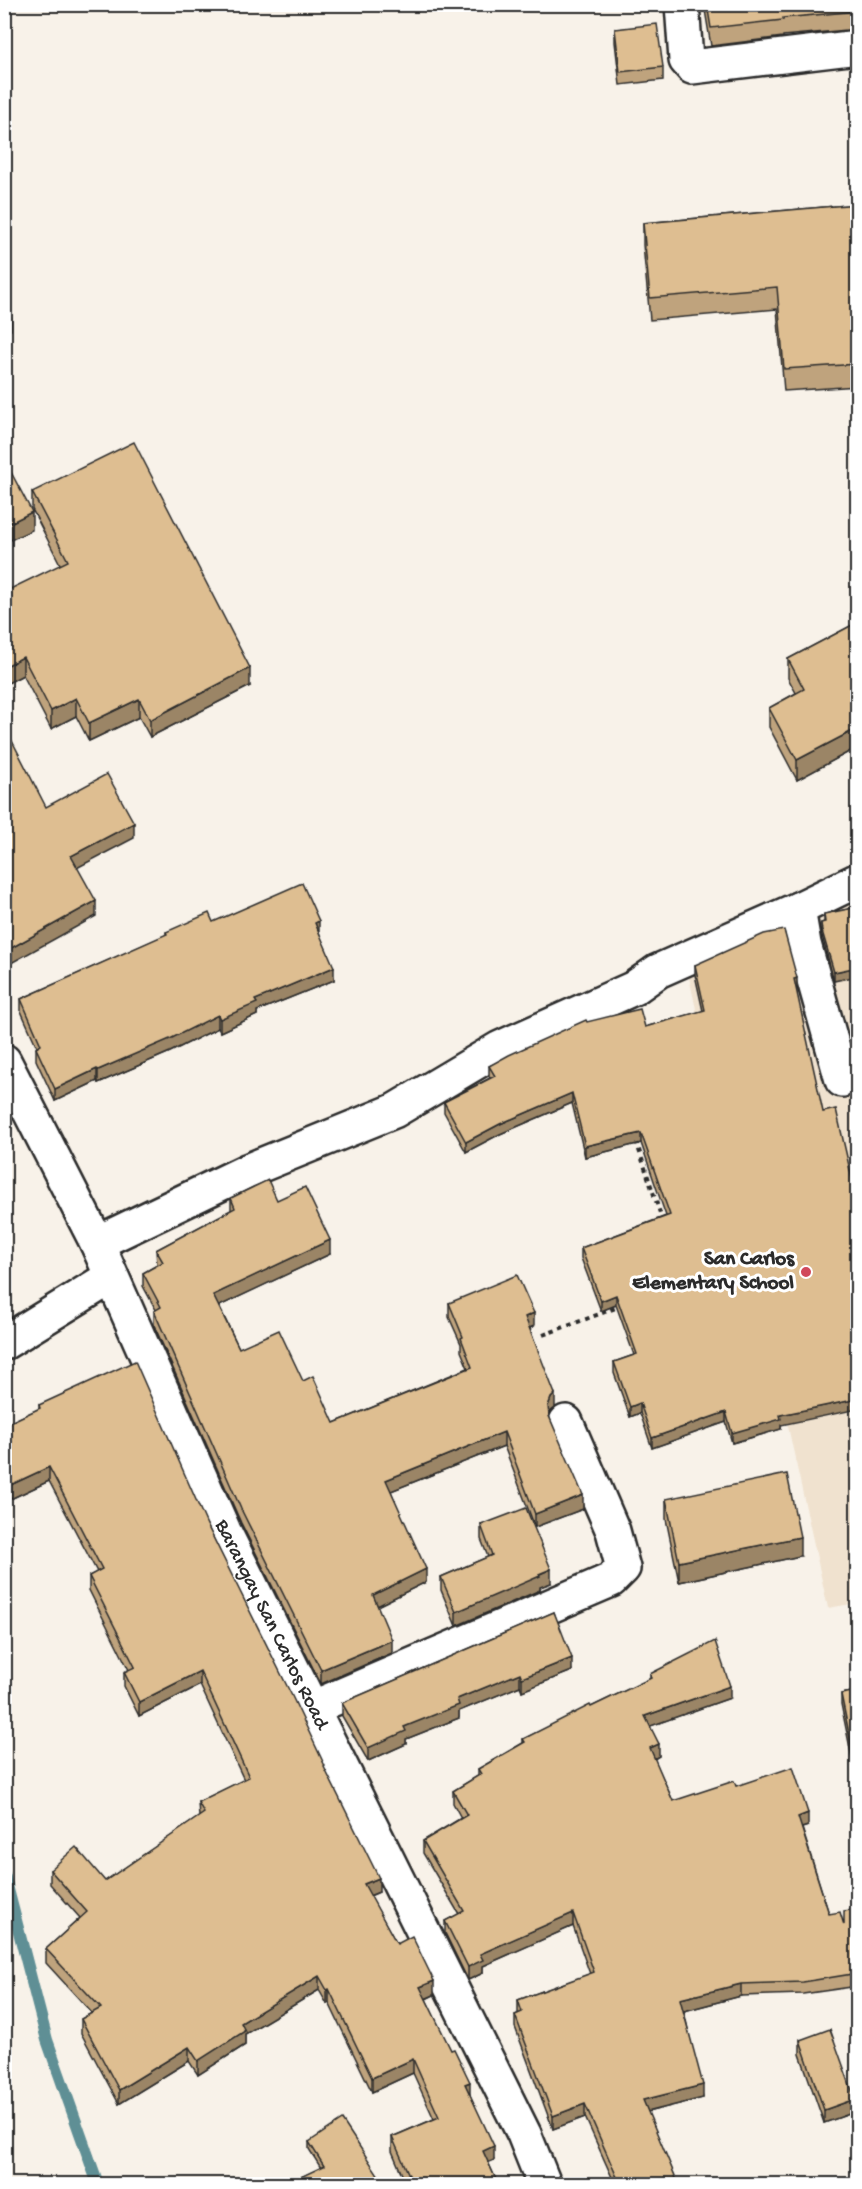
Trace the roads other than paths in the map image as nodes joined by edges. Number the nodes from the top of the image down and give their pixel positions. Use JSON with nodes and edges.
{"nodes":[{"id":1,"x":682,"y":4,"type":"edge"},
{"id":2,"x":858,"y":47,"type":"edge"},
{"id":3,"x":858,"y":880,"type":"edge"},
{"id":4,"x":798,"y":909,"type":"junction"},
{"id":5,"x":4,"y":1061,"type":"edge"},
{"id":6,"x":842,"y":1080,"type":"dead end"},
{"id":7,"x":97,"y":1242,"type":"junction"},
{"id":8,"x":111,"y":1277,"type":"junction"},
{"id":9,"x":4,"y":1343,"type":"edge"},
{"id":10,"x":566,"y":1422,"type":"dead end"},
{"id":11,"x":312,"y":1708,"type":"junction"},
{"id":12,"x":544,"y":2184,"type":"edge"}],
"edges":[{"from":1,"to":2,"type":"street"},
{"from":3,"to":4,"type":"street"},
{"from":4,"to":6,"type":"street"},
{"from":4,"to":7,"type":"street"},
{"from":5,"to":7,"type":"street","name":"Barangay San Carlos Road"},
{"from":7,"to":8,"type":"street","name":"Barangay San Carlos Road"},
{"from":8,"to":9,"type":"street"},
{"from":8,"to":11,"type":"street","name":"Barangay San Carlos Road"},
{"from":10,"to":11,"type":"street"},
{"from":11,"to":12,"type":"street","name":"Barangay San Carlos Road"}]}
